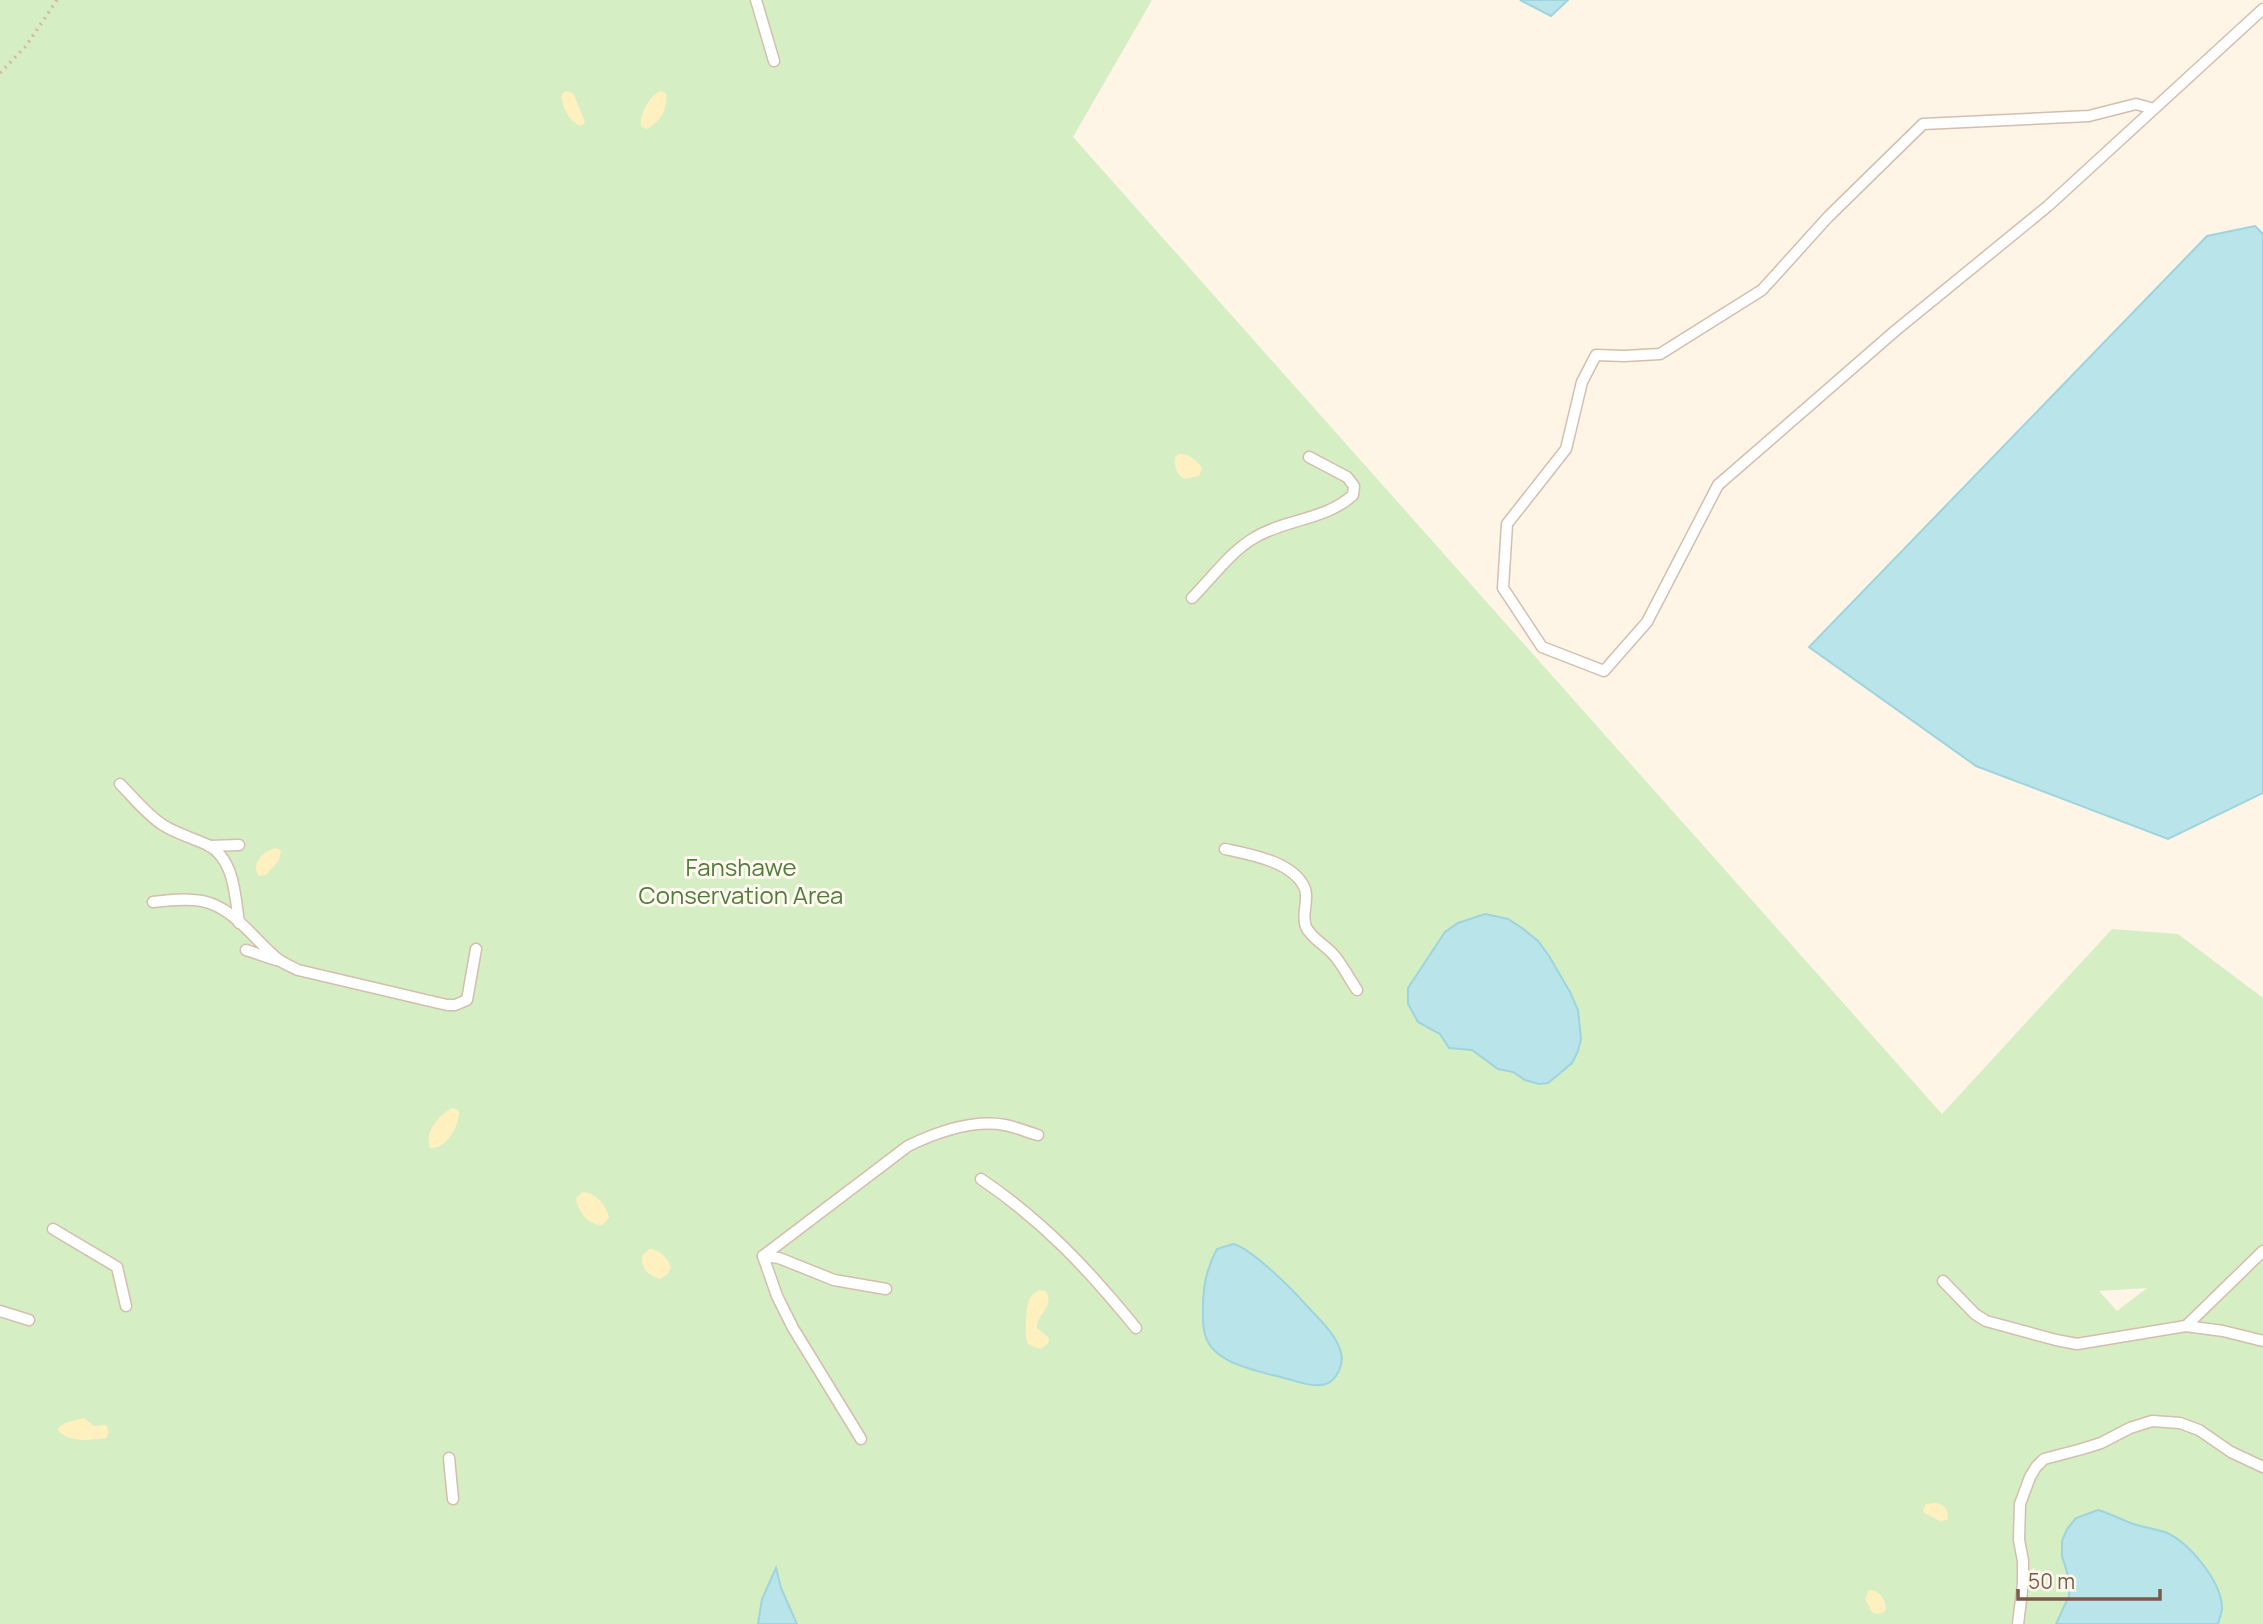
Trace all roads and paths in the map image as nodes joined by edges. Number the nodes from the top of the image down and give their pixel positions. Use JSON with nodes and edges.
{"nodes":[{"id":1,"x":57,"y":0,"type":"edge"},
{"id":2,"x":756,"y":0,"type":"edge"},
{"id":3,"x":2263,"y":9,"type":"edge"},
{"id":4,"x":774,"y":61,"type":"dead end"},
{"id":5,"x":0,"y":73,"type":"edge"},
{"id":6,"x":2154,"y":109,"type":"junction"},
{"id":7,"x":1309,"y":457,"type":"dead end"},
{"id":8,"x":1192,"y":598,"type":"dead end"},
{"id":9,"x":120,"y":784,"type":"dead end"},
{"id":10,"x":239,"y":845,"type":"dead end"},
{"id":11,"x":209,"y":846,"type":"junction"},
{"id":12,"x":1225,"y":849,"type":"dead end"},
{"id":13,"x":153,"y":902,"type":"dead end"},
{"id":14,"x":239,"y":923,"type":"junction"},
{"id":15,"x":476,"y":949,"type":"dead end"},
{"id":16,"x":246,"y":950,"type":"dead end"},
{"id":17,"x":280,"y":961,"type":"junction"},
{"id":18,"x":1357,"y":990,"type":"dead end"},
{"id":19,"x":1038,"y":1135,"type":"dead end"},
{"id":20,"x":981,"y":1179,"type":"dead end"},
{"id":21,"x":53,"y":1228,"type":"dead end"},
{"id":22,"x":2263,"y":1251,"type":"edge"},
{"id":23,"x":763,"y":1256,"type":"junction"},
{"id":24,"x":1943,"y":1281,"type":"dead end"},
{"id":25,"x":886,"y":1289,"type":"dead end"},
{"id":26,"x":126,"y":1306,"type":"dead end"},
{"id":27,"x":0,"y":1311,"type":"edge"},
{"id":28,"x":29,"y":1320,"type":"dead end"},
{"id":29,"x":2186,"y":1326,"type":"junction"},
{"id":30,"x":1136,"y":1328,"type":"dead end"},
{"id":31,"x":2263,"y":1341,"type":"edge"},
{"id":32,"x":861,"y":1439,"type":"dead end"},
{"id":33,"x":449,"y":1458,"type":"dead end"},
{"id":34,"x":2263,"y":1466,"type":"edge"},
{"id":35,"x":453,"y":1499,"type":"dead end"},
{"id":36,"x":2018,"y":1624,"type":"edge"}],
"edges":[{"from":1,"to":5,"type":"path"},
{"from":2,"to":4,"type":"lane"},
{"from":3,"to":6,"type":"lane"},
{"from":6,"to":6,"type":"lane"},
{"from":7,"to":8,"type":"lane"},
{"from":9,"to":11,"type":"lane"},
{"from":10,"to":11,"type":"lane"},
{"from":11,"to":14,"type":"lane"},
{"from":12,"to":18,"type":"lane"},
{"from":13,"to":14,"type":"lane"},
{"from":14,"to":17,"type":"lane"},
{"from":15,"to":17,"type":"lane"},
{"from":16,"to":17,"type":"lane"},
{"from":19,"to":23,"type":"lane"},
{"from":20,"to":30,"type":"lane"},
{"from":21,"to":26,"type":"lane"},
{"from":22,"to":29,"type":"lane"},
{"from":23,"to":25,"type":"lane"},
{"from":23,"to":32,"type":"lane"},
{"from":24,"to":29,"type":"lane"},
{"from":27,"to":28,"type":"lane"},
{"from":29,"to":31,"type":"lane"},
{"from":33,"to":35,"type":"lane"},
{"from":34,"to":36,"type":"lane"}]}
